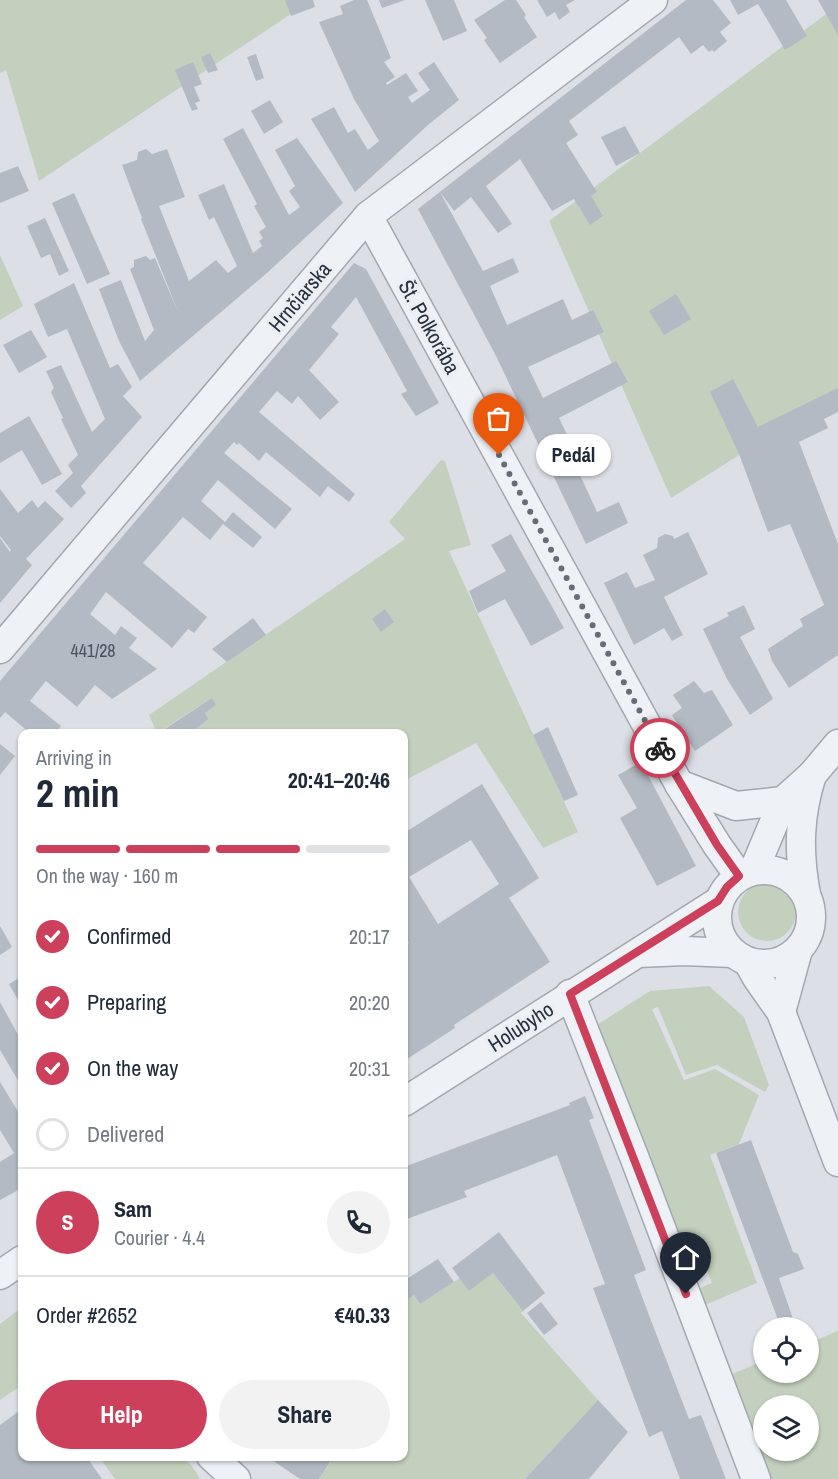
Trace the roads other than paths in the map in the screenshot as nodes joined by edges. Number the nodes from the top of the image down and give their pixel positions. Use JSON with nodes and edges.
{"nodes":[{"id":1,"x":653,"y":0,"type":"edge"},
{"id":2,"x":368,"y":216,"type":"junction"},
{"id":3,"x":0,"y":649,"type":"edge"},
{"id":4,"x":838,"y":744,"type":"edge"},
{"id":5,"x":812,"y":775,"type":"junction"},
{"id":6,"x":679,"y":784,"type":"junction"},
{"id":7,"x":783,"y":801,"type":"junction"},
{"id":8,"x":747,"y":873,"type":"junction"},
{"id":9,"x":806,"y":894,"type":"junction"},
{"id":10,"x":718,"y":901,"type":"junction"},
{"id":11,"x":798,"y":950,"type":"junction"},
{"id":12,"x":638,"y":953,"type":"junction"},
{"id":13,"x":740,"y":957,"type":"junction"},
{"id":14,"x":570,"y":994,"type":"junction"},
{"id":15,"x":781,"y":1012,"type":"junction"},
{"id":16,"x":408,"y":1099,"type":"edge"},
{"id":17,"x":838,"y":1162,"type":"edge"},
{"id":18,"x":18,"y":1263,"type":"edge"},
{"id":19,"x":0,"y":1275,"type":"edge"},
{"id":20,"x":217,"y":1461,"type":"edge"},
{"id":21,"x":236,"y":1479,"type":"edge"},
{"id":22,"x":756,"y":1479,"type":"edge"}],
"edges":[{"from":1,"to":2,"type":"street","name":"Hrnčiarska"},
{"from":2,"to":3,"type":"street","name":"Hrnčiarska"},
{"from":2,"to":6,"type":"street","name":"Št. Polkorába"},
{"from":4,"to":5,"type":"street"},
{"from":5,"to":7,"type":"street"},
{"from":5,"to":9,"type":"street"},
{"from":6,"to":7,"type":"street"},
{"from":6,"to":8,"type":"street","name":"Št. Polkorába"},
{"from":7,"to":8,"type":"street"},
{"from":8,"to":9,"type":"street"},
{"from":8,"to":10,"type":"street"},
{"from":9,"to":11,"type":"street"},
{"from":10,"to":12,"type":"street","name":"Holubyho"},
{"from":10,"to":13,"type":"street"},
{"from":11,"to":13,"type":"street"},
{"from":11,"to":15,"type":"street"},
{"from":12,"to":13,"type":"street","name":"Holubyho"},
{"from":12,"to":14,"type":"street","name":"Holubyho"},
{"from":13,"to":15,"type":"street"},
{"from":14,"to":16,"type":"street","name":"Holubyho"},
{"from":14,"to":22,"type":"street"},
{"from":15,"to":17,"type":"street"},
{"from":18,"to":19,"type":"street"},
{"from":20,"to":21,"type":"street"}]}
